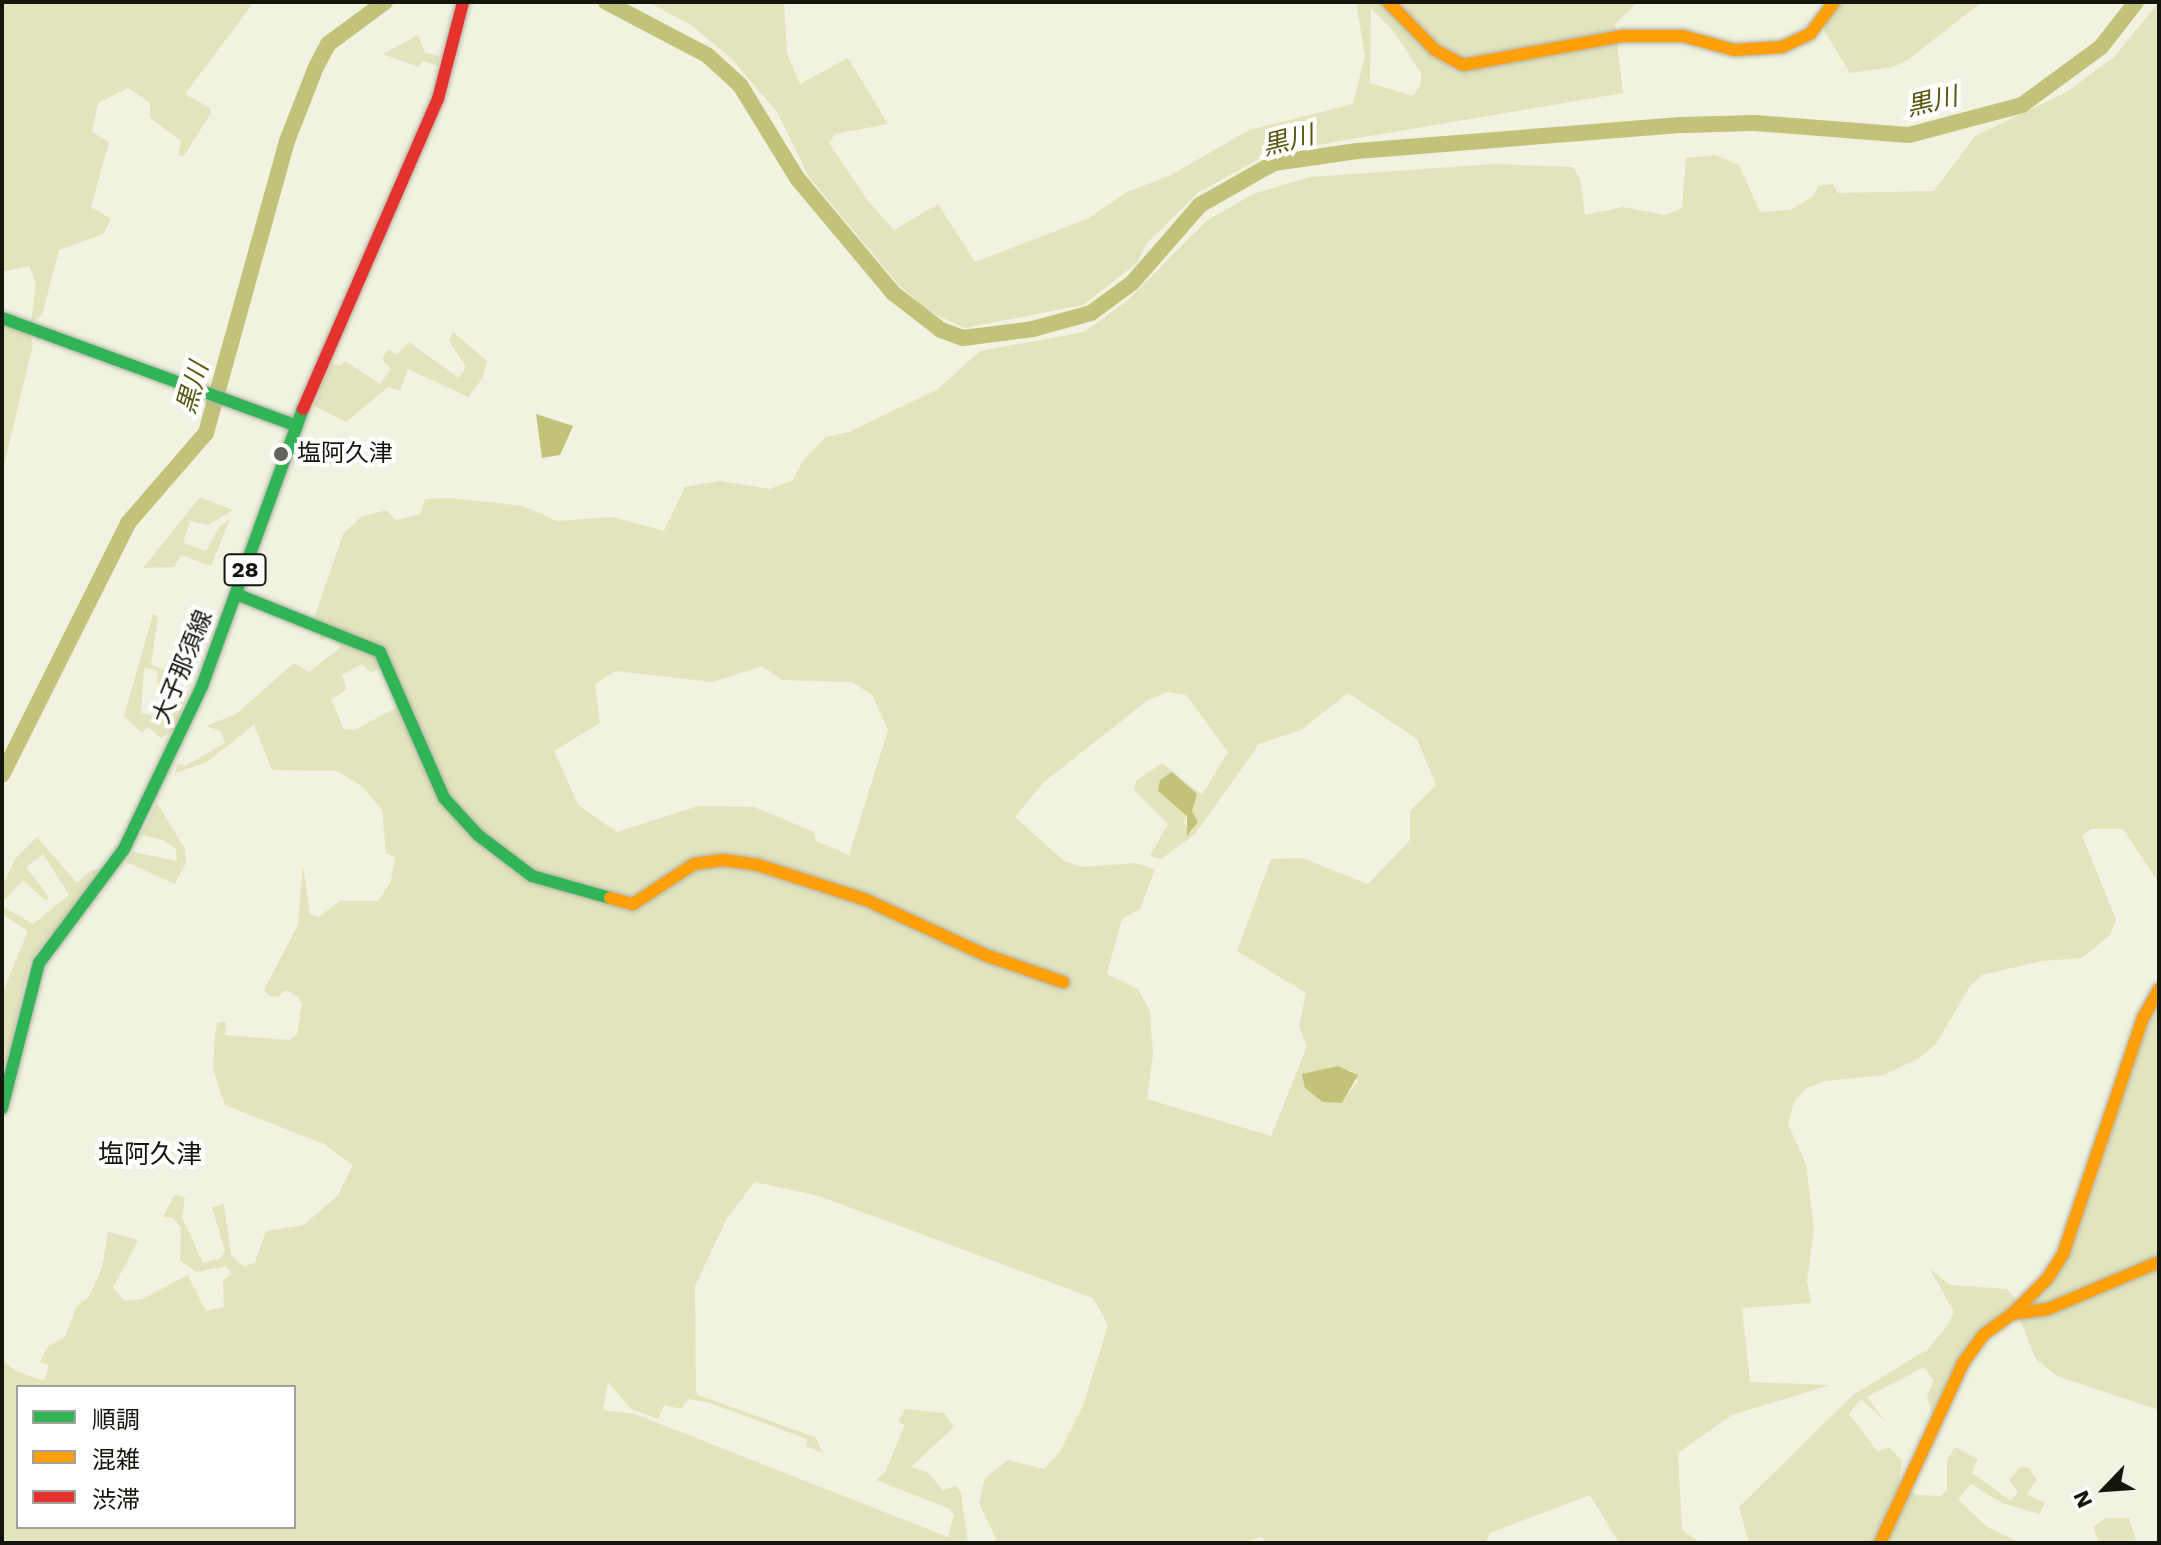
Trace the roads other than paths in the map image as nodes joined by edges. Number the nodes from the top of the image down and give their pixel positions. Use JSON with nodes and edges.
{"nodes":[{"id":1,"x":1388,"y":2,"type":"edge"},
{"id":2,"x":1834,"y":2,"type":"edge"},
{"id":3,"x":462,"y":8,"type":"edge"},
{"id":4,"x":2,"y":318,"type":"edge"},
{"id":5,"x":297,"y":426,"type":"junction"},
{"id":6,"x":236,"y":594,"type":"junction"},
{"id":7,"x":1063,"y":982,"type":"dead end"},
{"id":8,"x":2159,"y":989,"type":"edge"},
{"id":9,"x":2,"y":1108,"type":"edge"},
{"id":10,"x":2159,"y":1262,"type":"edge"},
{"id":11,"x":2012,"y":1314,"type":"junction"},
{"id":12,"x":1880,"y":1543,"type":"edge"}],
"edges":[{"from":1,"to":2,"type":"street"},
{"from":3,"to":5,"type":"street","name":"大子那須線","number":"28"},
{"from":4,"to":5,"type":"street"},
{"from":5,"to":6,"type":"street","name":"大子那須線","number":"28"},
{"from":6,"to":7,"type":"street"},
{"from":6,"to":9,"type":"street","name":"大子那須線","number":"28"},
{"from":8,"to":11,"type":"street"},
{"from":10,"to":11,"type":"street"},
{"from":11,"to":12,"type":"street"}]}
